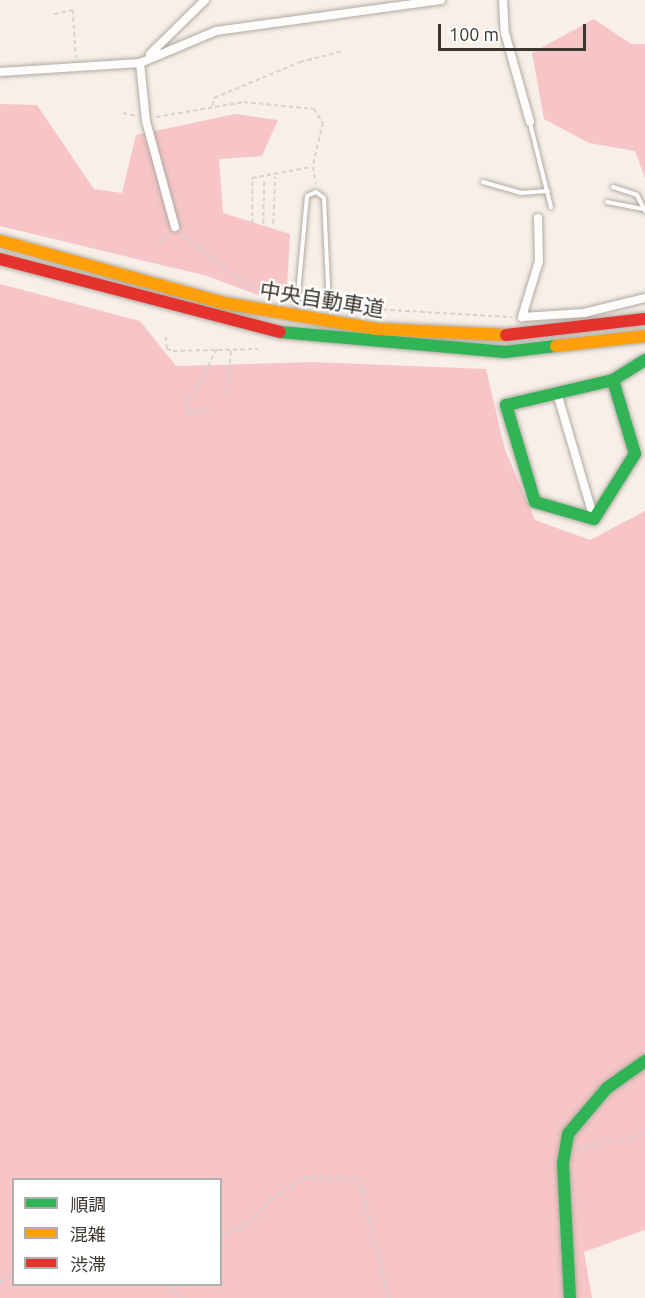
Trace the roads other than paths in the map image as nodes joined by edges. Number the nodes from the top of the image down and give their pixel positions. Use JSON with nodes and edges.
{"nodes":[{"id":1,"x":205,"y":0,"type":"edge"},
{"id":2,"x":441,"y":0,"type":"edge"},
{"id":3,"x":503,"y":0,"type":"edge"},
{"id":4,"x":141,"y":63,"type":"junction"},
{"id":5,"x":0,"y":72,"type":"edge"},
{"id":6,"x":530,"y":122,"type":"joint"},
{"id":7,"x":483,"y":182,"type":"dead end"},
{"id":8,"x":614,"y":187,"type":"dead end"},
{"id":9,"x":548,"y":191,"type":"junction"},
{"id":10,"x":607,"y":202,"type":"dead end"},
{"id":11,"x":551,"y":207,"type":"dead end"},
{"id":12,"x":644,"y":210,"type":"edge"},
{"id":13,"x":538,"y":218,"type":"dead end"},
{"id":14,"x":175,"y":227,"type":"dead end"},
{"id":15,"x":0,"y":241,"type":"edge"},
{"id":16,"x":0,"y":259,"type":"edge"},
{"id":17,"x":645,"y":298,"type":"edge"},
{"id":18,"x":297,"y":304,"type":"dead end"},
{"id":19,"x":329,"y":307,"type":"dead end"},
{"id":20,"x":645,"y":319,"type":"edge"},
{"id":21,"x":645,"y":336,"type":"edge"},
{"id":22,"x":645,"y":360,"type":"edge"},
{"id":23,"x":613,"y":380,"type":"junction"},
{"id":24,"x":557,"y":393,"type":"junction"},
{"id":25,"x":594,"y":519,"type":"junction"},
{"id":26,"x":645,"y":1060,"type":"edge"},
{"id":27,"x":570,"y":1298,"type":"edge"}],
"edges":[{"from":1,"to":4,"type":"street"},
{"from":2,"to":4,"type":"street"},
{"from":3,"to":6,"type":"street"},
{"from":4,"to":5,"type":"street"},
{"from":4,"to":14,"type":"street"},
{"from":6,"to":9,"type":"lane"},
{"from":7,"to":9,"type":"lane"},
{"from":8,"to":12,"type":"lane"},
{"from":9,"to":11,"type":"lane"},
{"from":10,"to":12,"type":"lane"},
{"from":13,"to":17,"type":"street"},
{"from":15,"to":20,"type":"main road","name":"中央自動車道"},
{"from":16,"to":21,"type":"main road","name":"中央自動車道"},
{"from":18,"to":19,"type":"lane"},
{"from":22,"to":23,"type":"main road"},
{"from":23,"to":24,"type":"main road"},
{"from":23,"to":25,"type":"main road"},
{"from":24,"to":25,"type":"street"},
{"from":24,"to":25,"type":"main road"},
{"from":26,"to":27,"type":"main road"}]}
